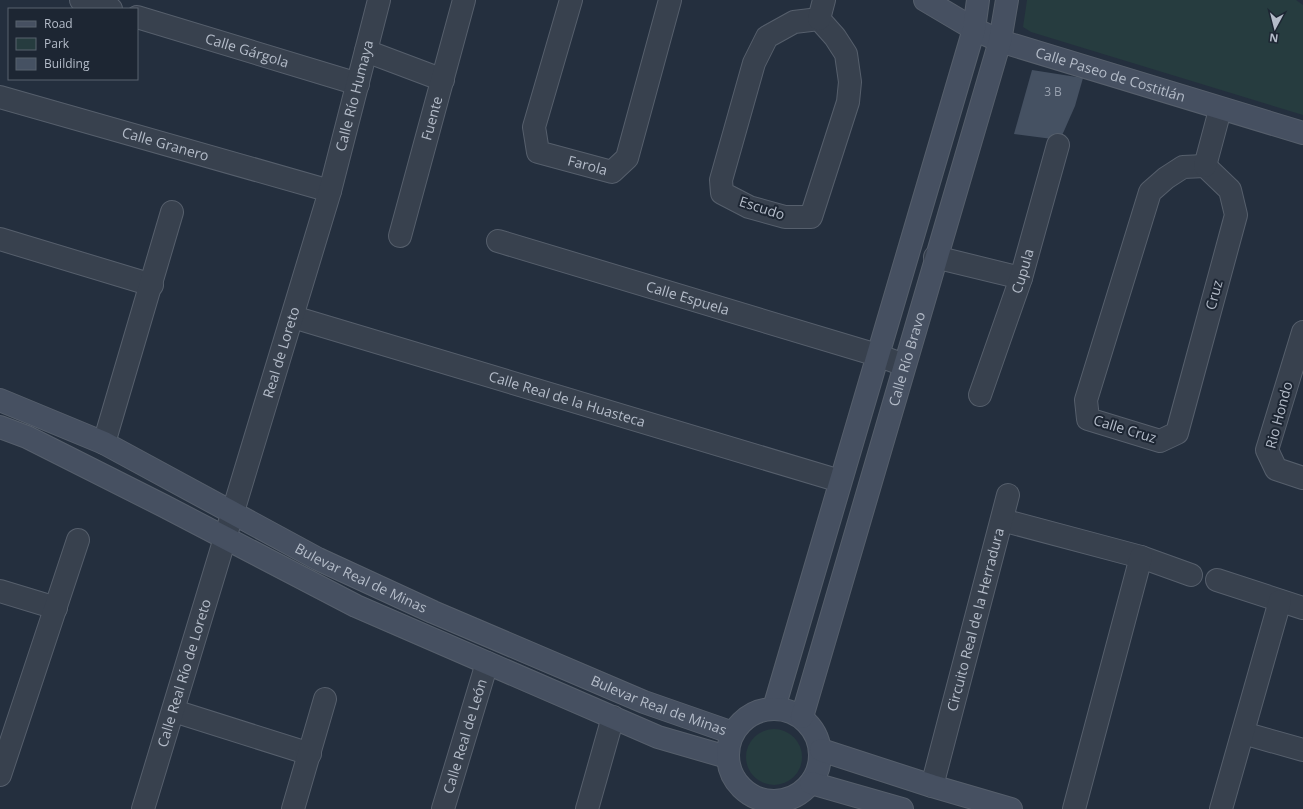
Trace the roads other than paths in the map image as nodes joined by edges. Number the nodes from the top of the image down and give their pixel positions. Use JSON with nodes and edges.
{"nodes":[{"id":1,"x":81,"y":0,"type":"edge"},
{"id":2,"x":379,"y":0,"type":"edge"},
{"id":3,"x":464,"y":0,"type":"edge"},
{"id":4,"x":571,"y":0,"type":"edge"},
{"id":5,"x":670,"y":0,"type":"edge"},
{"id":6,"x":925,"y":0,"type":"edge"},
{"id":7,"x":978,"y":0,"type":"edge"},
{"id":8,"x":1007,"y":0,"type":"edge"},
{"id":9,"x":108,"y":8,"type":"edge"},
{"id":10,"x":821,"y":10,"type":"edge"},
{"id":11,"x":138,"y":17,"type":"edge"},
{"id":12,"x":974,"y":29,"type":"junction"},
{"id":13,"x":1000,"y":41,"type":"junction"},
{"id":14,"x":366,"y":51,"type":"junction"},
{"id":15,"x":442,"y":80,"type":"junction"},
{"id":16,"x":358,"y":84,"type":"junction"},
{"id":17,"x":0,"y":97,"type":"edge"},
{"id":18,"x":1220,"y":110,"type":"junction"},
{"id":19,"x":1303,"y":133,"type":"edge"},
{"id":20,"x":1058,"y":145,"type":"dead end"},
{"id":21,"x":1205,"y":166,"type":"junction"},
{"id":22,"x":330,"y":192,"type":"junction"},
{"id":23,"x":172,"y":212,"type":"dead end"},
{"id":24,"x":400,"y":236,"type":"dead end"},
{"id":25,"x":0,"y":239,"type":"edge"},
{"id":26,"x":498,"y":241,"type":"dead end"},
{"id":27,"x":935,"y":257,"type":"junction"},
{"id":28,"x":1021,"y":278,"type":"junction"},
{"id":29,"x":152,"y":284,"type":"junction"},
{"id":30,"x":293,"y":317,"type":"junction"},
{"id":31,"x":1303,"y":332,"type":"edge"},
{"id":32,"x":877,"y":355,"type":"junction"},
{"id":33,"x":904,"y":365,"type":"junction"},
{"id":34,"x":980,"y":395,"type":"dead end"},
{"id":35,"x":0,"y":400,"type":"edge"},
{"id":36,"x":0,"y":427,"type":"edge"},
{"id":37,"x":1177,"y":433,"type":"joint"},
{"id":38,"x":104,"y":443,"type":"junction"},
{"id":39,"x":1303,"y":478,"type":"edge"},
{"id":40,"x":840,"y":481,"type":"junction"},
{"id":41,"x":1008,"y":495,"type":"dead end"},
{"id":42,"x":232,"y":513,"type":"junction"},
{"id":43,"x":1002,"y":520,"type":"junction"},
{"id":44,"x":225,"y":538,"type":"junction"},
{"id":45,"x":78,"y":540,"type":"dead end"},
{"id":46,"x":1141,"y":557,"type":"junction"},
{"id":47,"x":1192,"y":575,"type":"dead end"},
{"id":48,"x":1217,"y":580,"type":"dead end"},
{"id":49,"x":0,"y":591,"type":"edge"},
{"id":50,"x":1280,"y":601,"type":"junction"},
{"id":51,"x":56,"y":608,"type":"junction"},
{"id":52,"x":1303,"y":608,"type":"edge"},
{"id":53,"x":487,"y":663,"type":"junction"},
{"id":54,"x":325,"y":700,"type":"dead end"},
{"id":55,"x":774,"y":708,"type":"junction"},
{"id":56,"x":174,"y":710,"type":"junction"},
{"id":57,"x":613,"y":717,"type":"junction"},
{"id":58,"x":802,"y":717,"type":"junction"},
{"id":59,"x":733,"y":733,"type":"junction"},
{"id":60,"x":1243,"y":733,"type":"junction"},
{"id":61,"x":5,"y":747,"type":"edge"},
{"id":62,"x":821,"y":750,"type":"junction"},
{"id":63,"x":1303,"y":750,"type":"edge"},
{"id":64,"x":310,"y":754,"type":"junction"},
{"id":65,"x":727,"y":757,"type":"junction"},
{"id":66,"x":0,"y":775,"type":"edge"},
{"id":67,"x":811,"y":783,"type":"junction"},
{"id":68,"x":932,"y":786,"type":"junction"},
{"id":69,"x":747,"y":802,"type":"edge"},
{"id":70,"x":772,"y":805,"type":"edge"},
{"id":71,"x":143,"y":809,"type":"edge"},
{"id":72,"x":293,"y":809,"type":"edge"},
{"id":73,"x":443,"y":809,"type":"edge"},
{"id":74,"x":587,"y":809,"type":"edge"},
{"id":75,"x":902,"y":809,"type":"edge"},
{"id":76,"x":1011,"y":809,"type":"edge"},
{"id":77,"x":1074,"y":809,"type":"edge"},
{"id":78,"x":1221,"y":809,"type":"edge"}],
"edges":[{"from":1,"to":9,"type":"street"},
{"from":2,"to":14,"type":"street","name":"Calle Río Humaya"},
{"from":3,"to":15,"type":"street","name":"Fuente"},
{"from":4,"to":5,"type":"street","name":"Farola"},
{"from":6,"to":12,"type":"street","name":"Calle Paseo de Costitlán"},
{"from":7,"to":12,"type":"street","name":"Calle Río Bravo"},
{"from":8,"to":13,"type":"street","name":"Calle Río Bravo"},
{"from":10,"to":10,"type":"street","name":"Escudo"},
{"from":11,"to":16,"type":"street","name":"Calle Gárgola"},
{"from":12,"to":13,"type":"street","name":"Calle Paseo de Costitlán"},
{"from":12,"to":32,"type":"street","name":"Calle Río Bravo"},
{"from":13,"to":18,"type":"street","name":"Calle Paseo de Costitlán"},
{"from":13,"to":27,"type":"street","name":"Calle Río Bravo"},
{"from":14,"to":15,"type":"street"},
{"from":14,"to":16,"type":"street","name":"Calle Río Humaya"},
{"from":15,"to":24,"type":"street","name":"Fuente"},
{"from":16,"to":22,"type":"street","name":"Calle Río Humaya"},
{"from":17,"to":22,"type":"street","name":"Calle Granero"},
{"from":18,"to":19,"type":"street","name":"Calle Paseo de Costitlán"},
{"from":18,"to":21,"type":"street"},
{"from":20,"to":28,"type":"street","name":"Cupula"},
{"from":21,"to":37,"type":"street","name":"Cruz"},
{"from":21,"to":37,"type":"street","name":"Calle Cruz"},
{"from":22,"to":30,"type":"street","name":"Real de Loreto"},
{"from":23,"to":29,"type":"street"},
{"from":25,"to":29,"type":"street"},
{"from":26,"to":32,"type":"street","name":"Calle Espuela"},
{"from":27,"to":28,"type":"street"},
{"from":27,"to":33,"type":"street","name":"Calle Río Bravo"},
{"from":28,"to":34,"type":"street","name":"Cupula"},
{"from":29,"to":38,"type":"street"},
{"from":30,"to":40,"type":"street","name":"Calle Real de la Huasteca"},
{"from":30,"to":42,"type":"street","name":"Real de Loreto"},
{"from":31,"to":39,"type":"street","name":"Rio Hondo"},
{"from":32,"to":33,"type":"street","name":"Calle Espuela"},
{"from":32,"to":40,"type":"street","name":"Calle Río Bravo"},
{"from":33,"to":58,"type":"street","name":"Calle Río Bravo"},
{"from":35,"to":38,"type":"street","name":"Bulevar Real de Minas"},
{"from":36,"to":44,"type":"street","name":"Bulevar Real de Minas"},
{"from":38,"to":42,"type":"street","name":"Bulevar Real de Minas"},
{"from":40,"to":55,"type":"street","name":"Calle Río Bravo"},
{"from":41,"to":43,"type":"street"},
{"from":42,"to":44,"type":"street","name":"Real de Loreto"},
{"from":42,"to":59,"type":"street","name":"Bulevar Real de Minas"},
{"from":43,"to":46,"type":"street","name":"Circuito Real de la Herradura"},
{"from":43,"to":68,"type":"street","name":"Circuito Real de la Herradura"},
{"from":44,"to":53,"type":"street","name":"Bulevar Real de Minas"},
{"from":44,"to":56,"type":"street","name":"Calle Real Río de Loreto"},
{"from":45,"to":51,"type":"street"},
{"from":46,"to":47,"type":"street","name":"Circuito Real de la Herradura"},
{"from":46,"to":77,"type":"street"},
{"from":48,"to":50,"type":"street"},
{"from":49,"to":51,"type":"street"},
{"from":50,"to":52,"type":"street"},
{"from":50,"to":60,"type":"street"},
{"from":51,"to":61,"type":"street"},
{"from":53,"to":57,"type":"street","name":"Bulevar Real de Minas"},
{"from":53,"to":73,"type":"street","name":"Calle Real de León"},
{"from":54,"to":64,"type":"street"},
{"from":55,"to":58,"type":"street"},
{"from":55,"to":59,"type":"street"},
{"from":56,"to":64,"type":"street"},
{"from":56,"to":71,"type":"street","name":"Calle Real Río de Loreto"},
{"from":57,"to":65,"type":"street","name":"Bulevar Real de Minas"},
{"from":57,"to":74,"type":"street"},
{"from":58,"to":62,"type":"street"},
{"from":59,"to":65,"type":"street"},
{"from":60,"to":63,"type":"street"},
{"from":60,"to":78,"type":"street"},
{"from":61,"to":66,"type":"street"},
{"from":62,"to":67,"type":"street"},
{"from":62,"to":68,"type":"street"},
{"from":64,"to":72,"type":"street"},
{"from":65,"to":69,"type":"street"},
{"from":67,"to":70,"type":"street"},
{"from":67,"to":75,"type":"street"},
{"from":68,"to":76,"type":"street"},
{"from":69,"to":70,"type":"street"}]}
